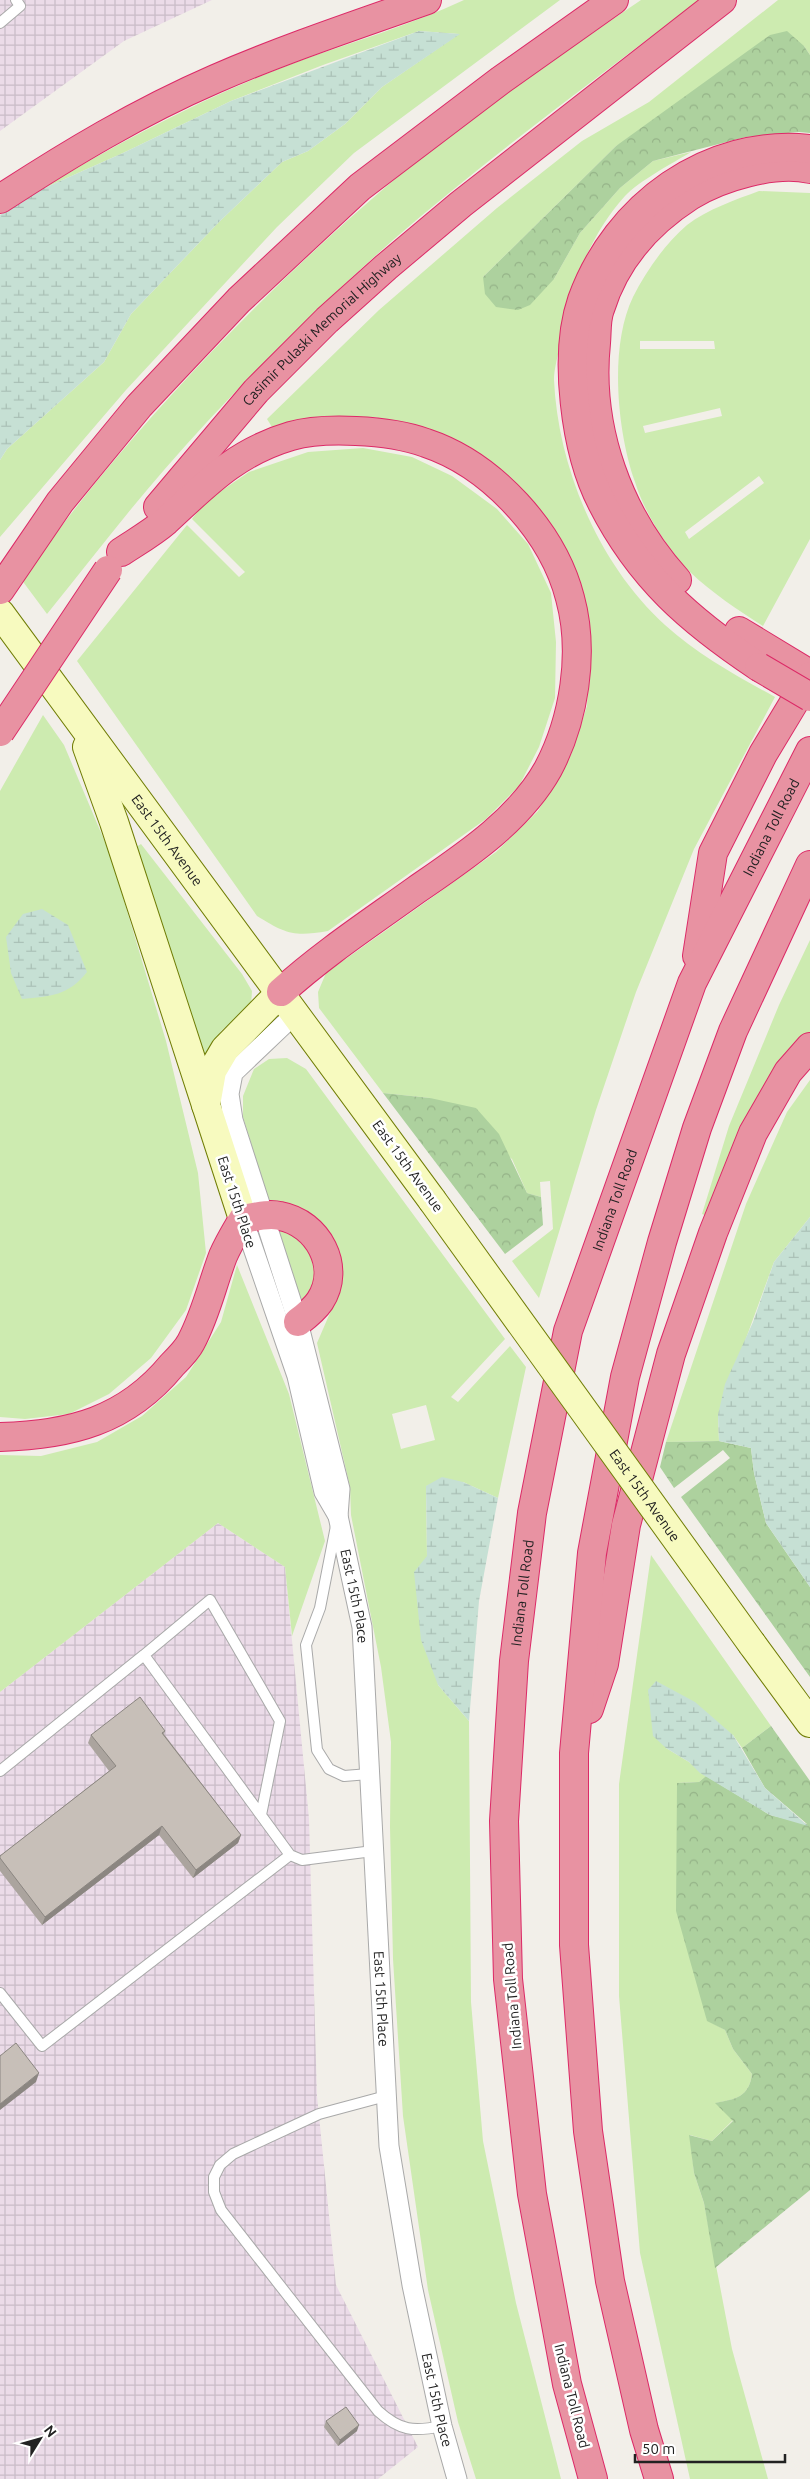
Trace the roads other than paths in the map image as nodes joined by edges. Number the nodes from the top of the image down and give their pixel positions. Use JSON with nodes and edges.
{"nodes":[{"id":1,"x":16,"y":0,"type":"edge"},
{"id":2,"x":427,"y":0,"type":"edge"},
{"id":3,"x":614,"y":0,"type":"edge"},
{"id":4,"x":722,"y":0,"type":"edge"},
{"id":5,"x":0,"y":23,"type":"edge"},
{"id":6,"x":810,"y":150,"type":"edge"},
{"id":7,"x":810,"y":169,"type":"edge"},
{"id":8,"x":0,"y":199,"type":"edge"},
{"id":9,"x":114,"y":561,"type":"junction"},
{"id":10,"x":0,"y":590,"type":"edge"},
{"id":11,"x":0,"y":613,"type":"edge"},
{"id":12,"x":764,"y":658,"type":"junction"},
{"id":13,"x":810,"y":675,"type":"edge"},
{"id":14,"x":810,"y":697,"type":"edge"},
{"id":15,"x":77,"y":720,"type":"junction"},
{"id":16,"x":0,"y":732,"type":"edge"},
{"id":17,"x":810,"y":751,"type":"edge"},
{"id":18,"x":810,"y":865,"type":"edge"},
{"id":19,"x":692,"y":983,"type":"junction"},
{"id":20,"x":288,"y":1002,"type":"junction"},
{"id":21,"x":810,"y":1047,"type":"edge"},
{"id":22,"x":206,"y":1105,"type":"junction"},
{"id":23,"x":253,"y":1217,"type":"junction"},
{"id":24,"x":298,"y":1322,"type":"junction"},
{"id":25,"x":0,"y":1437,"type":"edge"},
{"id":26,"x":338,"y":1516,"type":"junction"},
{"id":27,"x":144,"y":1655,"type":"junction"},
{"id":28,"x":810,"y":1724,"type":"edge"},
{"id":29,"x":574,"y":1753,"type":"junction"},
{"id":30,"x":0,"y":1771,"type":"edge"},
{"id":31,"x":369,"y":1774,"type":"junction"},
{"id":32,"x":261,"y":1815,"type":"junction"},
{"id":33,"x":373,"y":1851,"type":"junction"},
{"id":34,"x":290,"y":1855,"type":"junction"},
{"id":35,"x":0,"y":1993,"type":"edge"},
{"id":36,"x":386,"y":2096,"type":"junction"},
{"id":37,"x":442,"y":2426,"type":"junction"},
{"id":38,"x":456,"y":2479,"type":"edge"},
{"id":39,"x":593,"y":2479,"type":"edge"},
{"id":40,"x":659,"y":2479,"type":"edge"}],
"edges":[{"from":1,"to":5,"type":"lane"},
{"from":2,"to":8,"type":"highway"},
{"from":3,"to":10,"type":"highway"},
{"from":4,"to":9,"type":"highway","name":"Casimir Pulaski Memorial Highway"},
{"from":6,"to":12,"type":"highway"},
{"from":7,"to":12,"type":"highway"},
{"from":9,"to":16,"type":"highway","name":"Casimir Pulaski Memorial Highway","bridge":true},
{"from":9,"to":20,"type":"highway"},
{"from":11,"to":15,"type":"street","name":"East 15th Avenue"},
{"from":12,"to":13,"type":"highway"},
{"from":12,"to":14,"type":"highway","bridge":true},
{"from":13,"to":19,"type":"highway"},
{"from":15,"to":20,"type":"street","name":"East 15th Avenue"},
{"from":15,"to":22,"type":"street"},
{"from":17,"to":19,"type":"highway","name":"Indiana Toll Road"},
{"from":18,"to":29,"type":"highway"},
{"from":19,"to":39,"type":"highway","name":"Indiana Toll Road"},
{"from":20,"to":22,"type":"street","name":"East 15th Place"},
{"from":20,"to":23,"type":"street","name":"East 15th Place"},
{"from":20,"to":28,"type":"street","name":"East 15th Avenue","bridge":true},
{"from":21,"to":29,"type":"highway"},
{"from":22,"to":23,"type":"street","name":"East 15th Place"},
{"from":23,"to":24,"type":"street","name":"East 15th Place"},
{"from":23,"to":24,"type":"highway"},
{"from":23,"to":25,"type":"highway"},
{"from":23,"to":26,"type":"street","name":"East 15th Place"},
{"from":24,"to":26,"type":"street","name":"East 15th Place"},
{"from":26,"to":31,"type":"street","name":"East 15th Place"},
{"from":26,"to":31,"type":"lane"},
{"from":27,"to":30,"type":"lane"},
{"from":27,"to":32,"type":"lane"},
{"from":27,"to":32,"type":"lane"},
{"from":29,"to":40,"type":"highway"},
{"from":31,"to":33,"type":"street","name":"East 15th Place"},
{"from":32,"to":34,"type":"lane"},
{"from":33,"to":34,"type":"lane"},
{"from":33,"to":36,"type":"street","name":"East 15th Place"},
{"from":34,"to":35,"type":"lane"},
{"from":36,"to":37,"type":"street","name":"East 15th Place"},
{"from":36,"to":37,"type":"lane"},
{"from":37,"to":38,"type":"street","name":"East 15th Place"}]}
